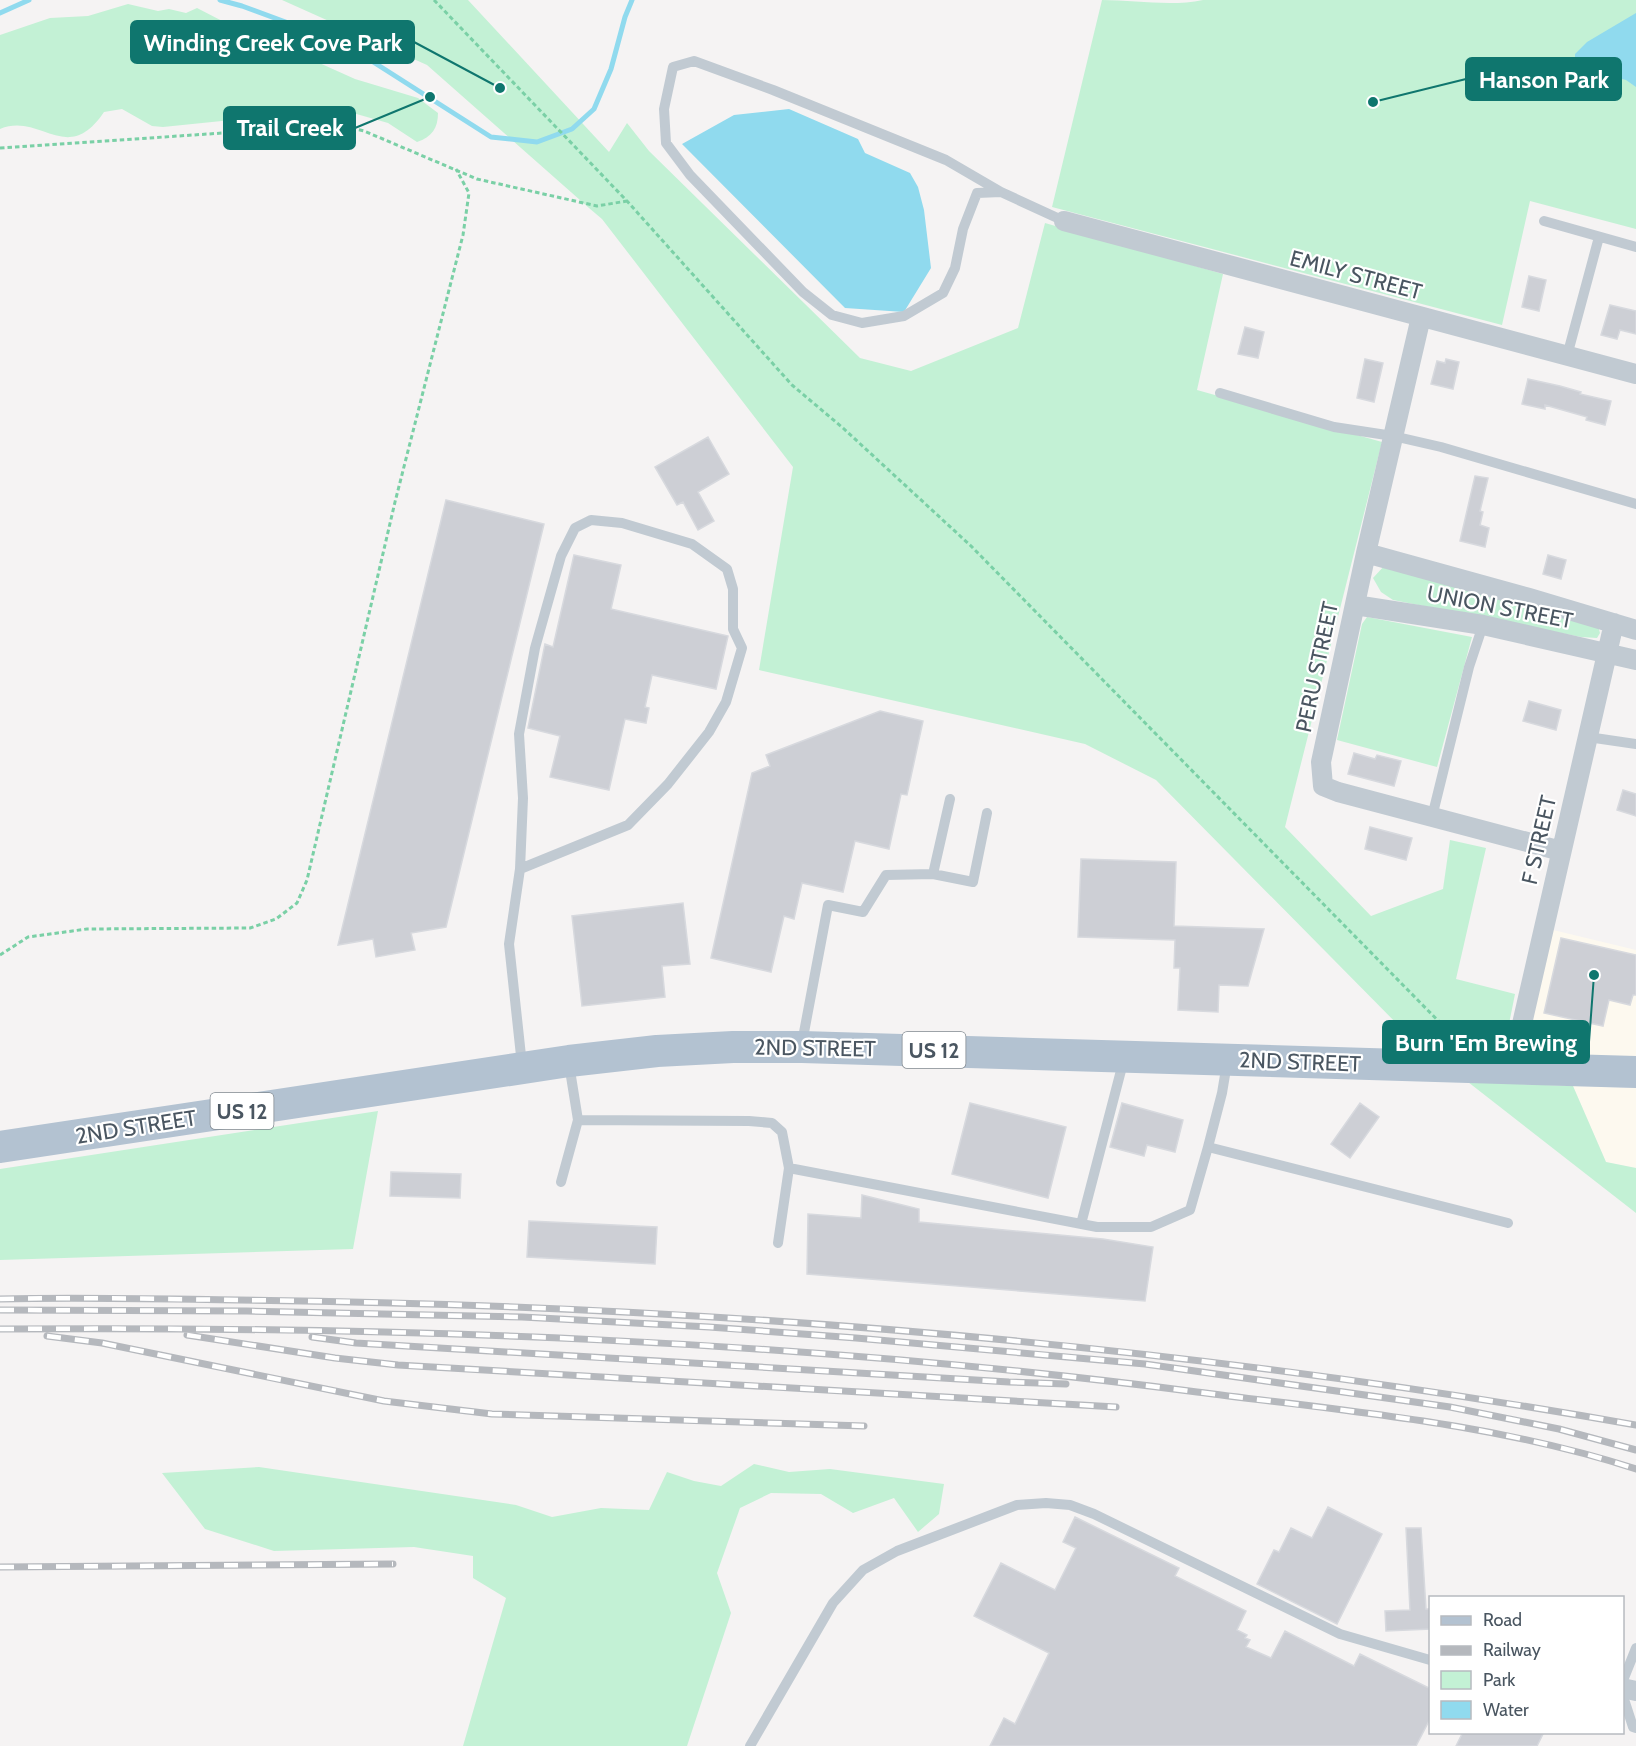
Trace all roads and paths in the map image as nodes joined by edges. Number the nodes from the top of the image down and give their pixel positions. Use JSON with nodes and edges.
{"nodes":[{"id":1,"x":434,"y":0,"type":"edge"},
{"id":2,"x":0,"y":148,"type":"edge"},
{"id":3,"x":456,"y":169,"type":"junction"},
{"id":4,"x":1000,"y":192,"type":"junction"},
{"id":5,"x":627,"y":201,"type":"junction"},
{"id":6,"x":1064,"y":221,"type":"joint"},
{"id":7,"x":1544,"y":221,"type":"dead end"},
{"id":8,"x":1599,"y":237,"type":"junction"},
{"id":9,"x":1636,"y":247,"type":"edge"},
{"id":10,"x":1420,"y":317,"type":"junction"},
{"id":11,"x":1567,"y":356,"type":"junction"},
{"id":12,"x":1636,"y":374,"type":"edge"},
{"id":13,"x":1220,"y":393,"type":"dead end"},
{"id":14,"x":1393,"y":436,"type":"junction"},
{"id":15,"x":1636,"y":504,"type":"edge"},
{"id":16,"x":1366,"y":553,"type":"junction"},
{"id":17,"x":1354,"y":605,"type":"junction"},
{"id":18,"x":1614,"y":623,"type":"junction"},
{"id":19,"x":1483,"y":625,"type":"junction"},
{"id":20,"x":1636,"y":630,"type":"edge"},
{"id":21,"x":1608,"y":652,"type":"junction"},
{"id":22,"x":1636,"y":660,"type":"edge"},
{"id":23,"x":1588,"y":737,"type":"junction"},
{"id":24,"x":1636,"y":744,"type":"edge"},
{"id":25,"x":950,"y":799,"type":"dead end"},
{"id":26,"x":987,"y":813,"type":"dead end"},
{"id":27,"x":1432,"y":817,"type":"junction"},
{"id":28,"x":1561,"y":852,"type":"junction"},
{"id":29,"x":520,"y":869,"type":"junction"},
{"id":30,"x":933,"y":874,"type":"junction"},
{"id":31,"x":0,"y":955,"type":"edge"},
{"id":32,"x":802,"y":1047,"type":"junction"},
{"id":33,"x":1125,"y":1056,"type":"junction"},
{"id":34,"x":1227,"y":1060,"type":"junction"},
{"id":35,"x":569,"y":1061,"type":"junction"},
{"id":36,"x":1499,"y":1067,"type":"junction"},
{"id":37,"x":522,"y":1068,"type":"junction"},
{"id":38,"x":1636,"y":1072,"type":"edge"},
{"id":39,"x":578,"y":1120,"type":"junction"},
{"id":40,"x":0,"y":1147,"type":"edge"},
{"id":41,"x":1208,"y":1148,"type":"junction"},
{"id":42,"x":789,"y":1168,"type":"junction"},
{"id":43,"x":561,"y":1182,"type":"dead end"},
{"id":44,"x":1508,"y":1223,"type":"dead end"},
{"id":45,"x":1081,"y":1224,"type":"junction"},
{"id":46,"x":778,"y":1243,"type":"dead end"},
{"id":47,"x":1636,"y":1648,"type":"edge"},
{"id":48,"x":1429,"y":1659,"type":"edge"},
{"id":49,"x":1624,"y":1680,"type":"edge"},
{"id":50,"x":1624,"y":1696,"type":"edge"},
{"id":51,"x":1636,"y":1728,"type":"edge"},
{"id":52,"x":750,"y":1746,"type":"edge"}],
"edges":[{"from":1,"to":5,"type":"path"},
{"from":2,"to":3,"type":"path"},
{"from":3,"to":5,"type":"path"},
{"from":3,"to":31,"type":"path"},
{"from":4,"to":4,"type":"lane"},
{"from":4,"to":6,"type":"lane"},
{"from":5,"to":36,"type":"path"},
{"from":6,"to":10,"type":"street","name":"EMILY STREET"},
{"from":7,"to":8,"type":"lane"},
{"from":8,"to":9,"type":"lane"},
{"from":8,"to":11,"type":"lane"},
{"from":10,"to":11,"type":"street","name":"EMILY STREET"},
{"from":10,"to":14,"type":"street","name":"PERU STREET"},
{"from":11,"to":12,"type":"street","name":"EMILY STREET"},
{"from":13,"to":14,"type":"lane"},
{"from":14,"to":15,"type":"lane"},
{"from":14,"to":16,"type":"street","name":"PERU STREET"},
{"from":16,"to":17,"type":"street","name":"PERU STREET"},
{"from":16,"to":18,"type":"street","name":"UNION STREET"},
{"from":17,"to":19,"type":"street","name":"UNION STREET"},
{"from":17,"to":27,"type":"street","name":"PERU STREET"},
{"from":18,"to":20,"type":"street","name":"UNION STREET"},
{"from":18,"to":21,"type":"street","name":"F STREET"},
{"from":19,"to":21,"type":"street","name":"UNION STREET"},
{"from":19,"to":27,"type":"lane"},
{"from":21,"to":22,"type":"street","name":"UNION STREET"},
{"from":21,"to":23,"type":"street","name":"F STREET"},
{"from":23,"to":24,"type":"lane"},
{"from":23,"to":28,"type":"street","name":"F STREET"},
{"from":25,"to":30,"type":"lane"},
{"from":26,"to":30,"type":"lane"},
{"from":27,"to":28,"type":"street","name":"PERU STREET"},
{"from":28,"to":36,"type":"street","name":"F STREET"},
{"from":29,"to":29,"type":"lane"},
{"from":29,"to":37,"type":"lane"},
{"from":30,"to":32,"type":"lane"},
{"from":32,"to":33,"type":"main road","name":"2ND STREET","number":"US 12"},
{"from":32,"to":35,"type":"main road","name":"2ND STREET","number":"US 12"},
{"from":33,"to":34,"type":"main road","name":"2ND STREET","number":"US 12"},
{"from":33,"to":45,"type":"lane"},
{"from":34,"to":36,"type":"main road","name":"2ND STREET","number":"US 12"},
{"from":34,"to":41,"type":"lane"},
{"from":35,"to":37,"type":"main road","name":"2ND STREET","number":"US 12"},
{"from":35,"to":39,"type":"lane"},
{"from":36,"to":38,"type":"main road","name":"2ND STREET","number":"US 12"},
{"from":37,"to":40,"type":"main road","name":"2ND STREET","number":"US 12"},
{"from":39,"to":42,"type":"lane"},
{"from":39,"to":43,"type":"lane"},
{"from":41,"to":44,"type":"lane"},
{"from":41,"to":45,"type":"lane"},
{"from":42,"to":45,"type":"lane"},
{"from":42,"to":46,"type":"lane"},
{"from":47,"to":49,"type":"lane"},
{"from":48,"to":52,"type":"lane"},
{"from":50,"to":51,"type":"lane"}]}
